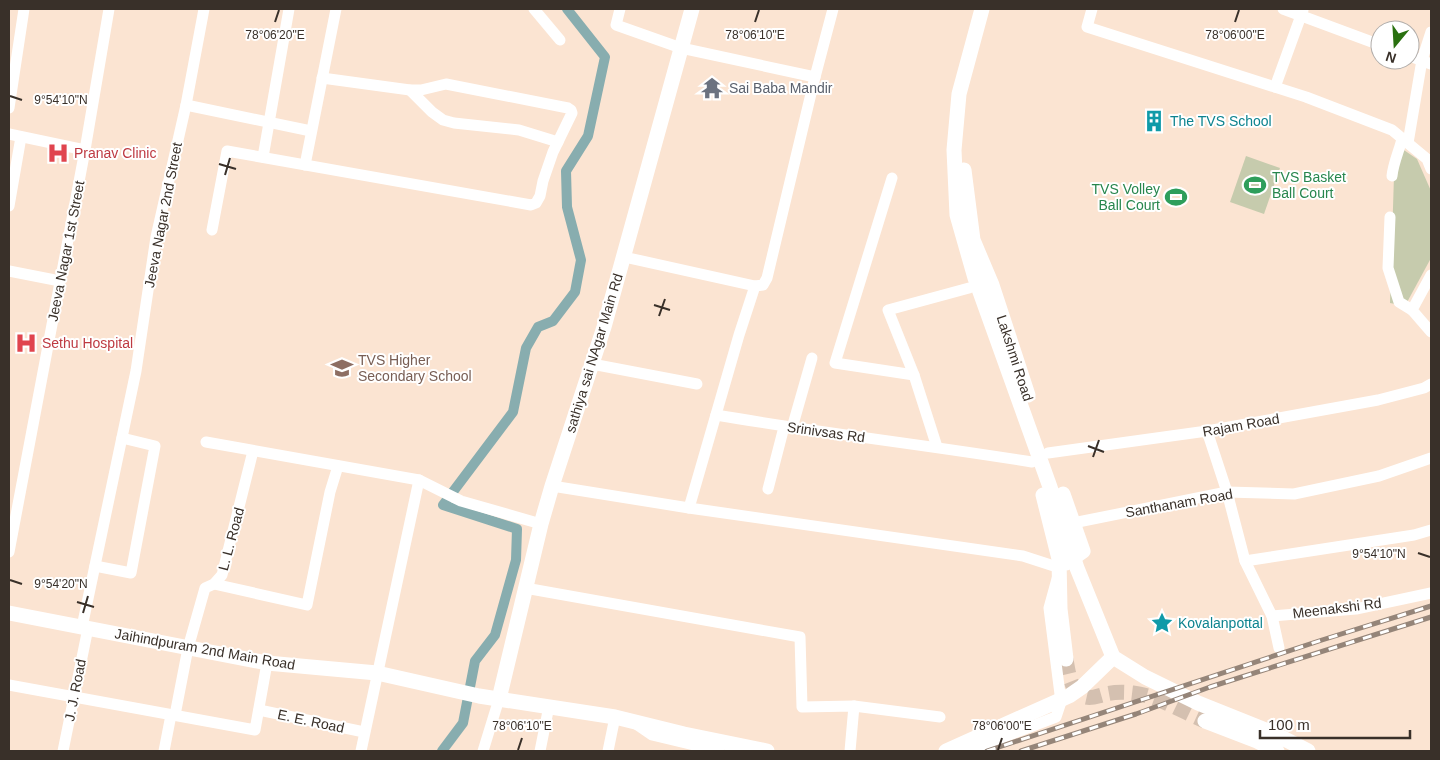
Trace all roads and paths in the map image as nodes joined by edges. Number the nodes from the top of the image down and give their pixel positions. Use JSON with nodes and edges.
{"nodes":[{"id":1,"x":24,"y":9,"type":"edge"},
{"id":2,"x":108,"y":9,"type":"edge"},
{"id":3,"x":204,"y":9,"type":"edge"},
{"id":4,"x":289,"y":9,"type":"edge"},
{"id":5,"x":336,"y":9,"type":"edge"},
{"id":6,"x":534,"y":9,"type":"edge"},
{"id":7,"x":620,"y":9,"type":"edge"},
{"id":8,"x":692,"y":9,"type":"edge"},
{"id":9,"x":833,"y":9,"type":"edge"},
{"id":10,"x":982,"y":9,"type":"edge"},
{"id":11,"x":1092,"y":9,"type":"edge"},
{"id":12,"x":1283,"y":9,"type":"edge"},
{"id":13,"x":1302,"y":12,"type":"edge"},
{"id":14,"x":1431,"y":32,"type":"edge"},
{"id":15,"x":560,"y":40,"type":"dead end"},
{"id":16,"x":1370,"y":41,"type":"edge"},
{"id":17,"x":681,"y":48,"type":"junction"},
{"id":18,"x":1426,"y":62,"type":"edge"},
{"id":19,"x":815,"y":77,"type":"junction"},
{"id":20,"x":322,"y":78,"type":"junction"},
{"id":21,"x":1275,"y":87,"type":"junction"},
{"id":22,"x":410,"y":90,"type":"junction"},
{"id":23,"x":186,"y":105,"type":"junction"},
{"id":24,"x":9,"y":108,"type":"edge"},
{"id":25,"x":268,"y":122,"type":"junction"},
{"id":26,"x":311,"y":131,"type":"junction"},
{"id":27,"x":956,"y":132,"type":"junction"},
{"id":28,"x":9,"y":134,"type":"edge"},
{"id":29,"x":21,"y":137,"type":"junction"},
{"id":30,"x":558,"y":142,"type":"junction"},
{"id":31,"x":1408,"y":143,"type":"junction"},
{"id":32,"x":85,"y":150,"type":"junction"},
{"id":33,"x":263,"y":157,"type":"junction"},
{"id":34,"x":306,"y":165,"type":"junction"},
{"id":35,"x":1431,"y":169,"type":"edge"},
{"id":36,"x":1392,"y":176,"type":"dead end"},
{"id":37,"x":892,"y":178,"type":"dead end"},
{"id":38,"x":9,"y":206,"type":"edge"},
{"id":39,"x":1390,"y":217,"type":"dead end"},
{"id":40,"x":212,"y":230,"type":"dead end"},
{"id":41,"x":624,"y":257,"type":"junction"},
{"id":42,"x":9,"y":271,"type":"edge"},
{"id":43,"x":1431,"y":275,"type":"edge"},
{"id":44,"x":60,"y":282,"type":"junction"},
{"id":45,"x":972,"y":283,"type":"junction"},
{"id":46,"x":755,"y":286,"type":"junction"},
{"id":47,"x":1412,"y":310,"type":"junction"},
{"id":48,"x":1431,"y":332,"type":"edge"},
{"id":49,"x":812,"y":358,"type":"dead end"},
{"id":50,"x":592,"y":364,"type":"junction"},
{"id":51,"x":914,"y":375,"type":"junction"},
{"id":52,"x":697,"y":384,"type":"dead end"},
{"id":53,"x":1431,"y":384,"type":"edge"},
{"id":54,"x":716,"y":415,"type":"junction"},
{"id":55,"x":788,"y":428,"type":"junction"},
{"id":56,"x":1206,"y":431,"type":"junction"},
{"id":57,"x":122,"y":438,"type":"junction"},
{"id":58,"x":206,"y":442,"type":"dead end"},
{"id":59,"x":937,"y":447,"type":"junction"},
{"id":60,"x":253,"y":451,"type":"junction"},
{"id":61,"x":1048,"y":453,"type":"junction"},
{"id":62,"x":1431,"y":458,"type":"edge"},
{"id":63,"x":1032,"y":462,"type":"junction"},
{"id":64,"x":338,"y":466,"type":"junction"},
{"id":65,"x":419,"y":480,"type":"junction"},
{"id":66,"x":552,"y":486,"type":"junction"},
{"id":67,"x":768,"y":489,"type":"dead end"},
{"id":68,"x":1227,"y":492,"type":"junction"},
{"id":69,"x":689,"y":508,"type":"junction"},
{"id":70,"x":1073,"y":523,"type":"junction"},
{"id":71,"x":541,"y":524,"type":"junction"},
{"id":72,"x":1431,"y":530,"type":"edge"},
{"id":73,"x":9,"y":550,"type":"edge"},
{"id":74,"x":1245,"y":561,"type":"junction"},
{"id":75,"x":95,"y":566,"type":"junction"},
{"id":76,"x":1060,"y":568,"type":"junction"},
{"id":77,"x":214,"y":584,"type":"junction"},
{"id":78,"x":525,"y":588,"type":"junction"},
{"id":79,"x":1431,"y":593,"type":"edge"},
{"id":80,"x":9,"y":613,"type":"edge"},
{"id":81,"x":1272,"y":616,"type":"junction"},
{"id":82,"x":85,"y":628,"type":"junction"},
{"id":83,"x":188,"y":648,"type":"junction"},
{"id":84,"x":1279,"y":648,"type":"dead end"},
{"id":85,"x":1113,"y":657,"type":"junction"},
{"id":86,"x":1066,"y":659,"type":"tunnel mouth"},
{"id":87,"x":267,"y":663,"type":"junction"},
{"id":88,"x":377,"y":673,"type":"junction"},
{"id":89,"x":9,"y":685,"type":"edge"},
{"id":90,"x":74,"y":696,"type":"junction"},
{"id":91,"x":499,"y":699,"type":"junction"},
{"id":92,"x":549,"y":706,"type":"junction"},
{"id":93,"x":854,"y":706,"type":"junction"},
{"id":94,"x":259,"y":710,"type":"junction"},
{"id":95,"x":173,"y":715,"type":"junction"},
{"id":96,"x":940,"y":717,"type":"dead end"},
{"id":97,"x":623,"y":719,"type":"junction"},
{"id":98,"x":1205,"y":721,"type":"tunnel mouth"},
{"id":99,"x":364,"y":732,"type":"junction"},
{"id":100,"x":681,"y":747,"type":"edge"},
{"id":101,"x":63,"y":751,"type":"edge"},
{"id":102,"x":164,"y":751,"type":"edge"},
{"id":103,"x":360,"y":751,"type":"edge"},
{"id":104,"x":483,"y":751,"type":"edge"},
{"id":105,"x":540,"y":751,"type":"edge"},
{"id":106,"x":608,"y":751,"type":"edge"},
{"id":107,"x":719,"y":751,"type":"edge"},
{"id":108,"x":767,"y":751,"type":"edge"},
{"id":109,"x":850,"y":751,"type":"edge"},
{"id":110,"x":946,"y":751,"type":"edge"},
{"id":111,"x":967,"y":751,"type":"edge"},
{"id":112,"x":1276,"y":751,"type":"edge"},
{"id":113,"x":1308,"y":751,"type":"edge"}],
"edges":[{"from":1,"to":24,"type":"street"},
{"from":2,"to":32,"type":"street","name":"Jeeva Nagar 1st Street"},
{"from":3,"to":23,"type":"street","name":"Jeeva Nagar 2nd Street"},
{"from":4,"to":25,"type":"street"},
{"from":5,"to":20,"type":"street"},
{"from":6,"to":15,"type":"street"},
{"from":7,"to":17,"type":"street"},
{"from":8,"to":17,"type":"street","name":"sathiya sai NAgar Main Rd"},
{"from":9,"to":19,"type":"street"},
{"from":10,"to":27,"type":"street","name":"Lakshmi Road"},
{"from":11,"to":21,"type":"street"},
{"from":12,"to":13,"type":"street"},
{"from":13,"to":16,"type":"street"},
{"from":13,"to":21,"type":"street"},
{"from":14,"to":18,"type":"street"},
{"from":17,"to":19,"type":"street"},
{"from":17,"to":41,"type":"street","name":"sathiya sai NAgar Main Rd"},
{"from":18,"to":31,"type":"street"},
{"from":19,"to":46,"type":"street"},
{"from":20,"to":22,"type":"street"},
{"from":20,"to":26,"type":"street"},
{"from":21,"to":31,"type":"street"},
{"from":22,"to":30,"type":"street"},
{"from":22,"to":30,"type":"street"},
{"from":23,"to":25,"type":"street"},
{"from":23,"to":57,"type":"street","name":"Jeeva Nagar 2nd Street"},
{"from":25,"to":26,"type":"street"},
{"from":25,"to":33,"type":"street"},
{"from":26,"to":34,"type":"street"},
{"from":27,"to":45,"type":"street","name":"Lakshmi Road"},
{"from":27,"to":61,"type":"street","name":"Lakshmi Road"},
{"from":28,"to":29,"type":"street"},
{"from":29,"to":32,"type":"street"},
{"from":29,"to":38,"type":"street"},
{"from":30,"to":34,"type":"street"},
{"from":31,"to":35,"type":"street"},
{"from":31,"to":36,"type":"street"},
{"from":32,"to":44,"type":"street","name":"Jeeva Nagar 1st Street"},
{"from":33,"to":34,"type":"street"},
{"from":33,"to":40,"type":"street"},
{"from":37,"to":51,"type":"street"},
{"from":39,"to":47,"type":"street"},
{"from":41,"to":46,"type":"street"},
{"from":41,"to":50,"type":"street","name":"sathiya sai NAgar Main Rd"},
{"from":42,"to":44,"type":"street"},
{"from":43,"to":47,"type":"street"},
{"from":44,"to":73,"type":"street","name":"Jeeva Nagar 1st Street"},
{"from":45,"to":51,"type":"street"},
{"from":45,"to":63,"type":"street","name":"Lakshmi Road"},
{"from":45,"to":85,"type":"street"},
{"from":46,"to":54,"type":"street"},
{"from":47,"to":48,"type":"street"},
{"from":49,"to":55,"type":"street"},
{"from":50,"to":52,"type":"street"},
{"from":50,"to":66,"type":"street","name":"sathiya sai NAgar Main Rd"},
{"from":51,"to":59,"type":"street"},
{"from":53,"to":56,"type":"street","name":"Rajam Road"},
{"from":54,"to":55,"type":"street","name":"Srinivsas Rd"},
{"from":54,"to":69,"type":"street"},
{"from":55,"to":59,"type":"street","name":"Srinivsas Rd"},
{"from":55,"to":67,"type":"street"},
{"from":56,"to":61,"type":"street","name":"Rajam Road"},
{"from":56,"to":68,"type":"street"},
{"from":57,"to":75,"type":"street","name":"Jeeva Nagar 2nd Street"},
{"from":57,"to":75,"type":"street"},
{"from":58,"to":60,"type":"street"},
{"from":59,"to":63,"type":"street","name":"Srinivsas Rd"},
{"from":60,"to":64,"type":"street"},
{"from":60,"to":77,"type":"street","name":"L. L. Road"},
{"from":61,"to":70,"type":"street","name":"Lakshmi Road"},
{"from":62,"to":68,"type":"street","name":"Santhanam Road"},
{"from":63,"to":76,"type":"street","name":"Lakshmi Road"},
{"from":64,"to":65,"type":"street"},
{"from":64,"to":77,"type":"street"},
{"from":65,"to":71,"type":"street"},
{"from":65,"to":88,"type":"street"},
{"from":66,"to":69,"type":"street"},
{"from":66,"to":71,"type":"street","name":"sathiya sai NAgar Main Rd"},
{"from":68,"to":70,"type":"street","name":"Santhanam Road"},
{"from":68,"to":74,"type":"street"},
{"from":69,"to":76,"type":"street"},
{"from":70,"to":76,"type":"street","name":"Lakshmi Road"},
{"from":71,"to":78,"type":"street","name":"sathiya sai NAgar Main Rd"},
{"from":72,"to":74,"type":"street"},
{"from":74,"to":81,"type":"street"},
{"from":75,"to":82,"type":"street","name":"Jeeva Nagar 2nd Street"},
{"from":76,"to":86,"type":"street","name":"Lakshmi Road"},
{"from":76,"to":111,"type":"street"},
{"from":77,"to":83,"type":"street","name":"L. L. Road"},
{"from":78,"to":91,"type":"street","name":"sathiya sai NAgar Main Rd"},
{"from":78,"to":93,"type":"street"},
{"from":79,"to":81,"type":"street","name":"Meenakshi Rd"},
{"from":80,"to":82,"type":"street","name":"Jaihindpuram 2nd Main Road"},
{"from":81,"to":84,"type":"street"},
{"from":82,"to":83,"type":"street","name":"Jaihindpuram 2nd Main Road"},
{"from":82,"to":90,"type":"street","name":"J. J. Road"},
{"from":83,"to":87,"type":"street","name":"Jaihindpuram 2nd Main Road"},
{"from":83,"to":95,"type":"street"},
{"from":85,"to":110,"type":"street"},
{"from":85,"to":113,"type":"street"},
{"from":87,"to":88,"type":"street","name":"Jaihindpuram 2nd Main Road"},
{"from":87,"to":94,"type":"street"},
{"from":88,"to":91,"type":"street","name":"Jaihindpuram 2nd Main Road"},
{"from":88,"to":99,"type":"street"},
{"from":89,"to":90,"type":"street"},
{"from":90,"to":95,"type":"street"},
{"from":90,"to":101,"type":"street","name":"J. J. Road"},
{"from":91,"to":92,"type":"street","name":"Jaihindpuram 2nd Main Road"},
{"from":91,"to":104,"type":"street"},
{"from":92,"to":97,"type":"street","name":"Jaihindpuram 2nd Main Road"},
{"from":92,"to":105,"type":"street"},
{"from":93,"to":96,"type":"street"},
{"from":93,"to":109,"type":"street"},
{"from":94,"to":95,"type":"street"},
{"from":94,"to":99,"type":"street","name":"E. E. Road"},
{"from":95,"to":102,"type":"street"},
{"from":97,"to":100,"type":"street"},
{"from":97,"to":106,"type":"street"},
{"from":97,"to":108,"type":"street","name":"Jaihindpuram 2nd Main Road"},
{"from":98,"to":112,"type":"street"},
{"from":99,"to":103,"type":"street"},
{"from":100,"to":107,"type":"street"}]}
